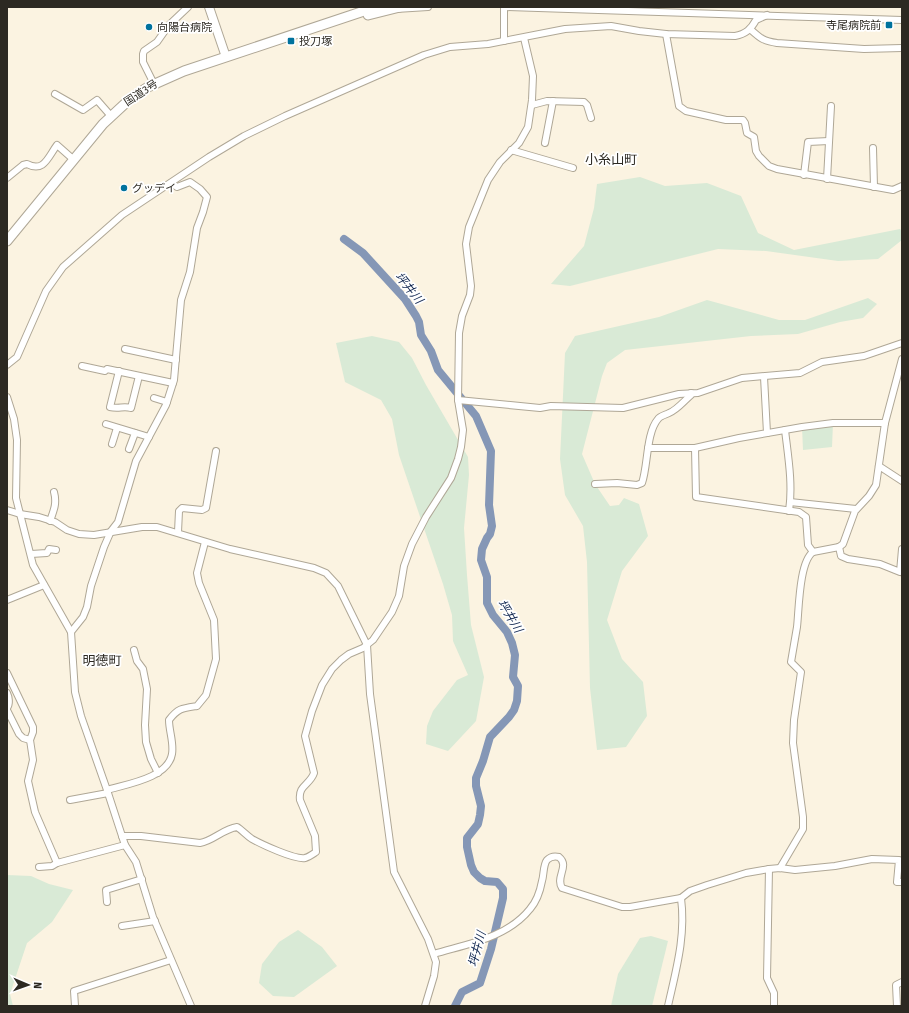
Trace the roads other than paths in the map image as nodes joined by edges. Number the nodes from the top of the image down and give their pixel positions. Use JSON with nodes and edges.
{"nodes":[{"id":1,"x":188,"y":7,"type":"edge"},
{"id":2,"x":210,"y":7,"type":"edge"},
{"id":3,"x":428,"y":7,"type":"edge"},
{"id":4,"x":504,"y":7,"type":"edge"},
{"id":5,"x":372,"y":8,"type":"edge"},
{"id":6,"x":396,"y":8,"type":"edge"},
{"id":7,"x":767,"y":12,"type":"junction"},
{"id":8,"x":902,"y":20,"type":"edge"},
{"id":9,"x":329,"y":23,"type":"junction"},
{"id":10,"x":750,"y":29,"type":"junction"},
{"id":11,"x":666,"y":34,"type":"junction"},
{"id":12,"x":524,"y":38,"type":"junction"},
{"id":13,"x":504,"y":41,"type":"junction"},
{"id":14,"x":902,"y":48,"type":"edge"},
{"id":15,"x":226,"y":57,"type":"junction"},
{"id":16,"x":154,"y":84,"type":"junction"},
{"id":17,"x":55,"y":94,"type":"dead end"},
{"id":18,"x":553,"y":101,"type":"junction"},
{"id":19,"x":532,"y":105,"type":"junction"},
{"id":20,"x":831,"y":106,"type":"dead end"},
{"id":21,"x":111,"y":116,"type":"junction"},
{"id":22,"x":592,"y":118,"type":"dead end"},
{"id":23,"x":829,"y":141,"type":"junction"},
{"id":24,"x":545,"y":144,"type":"dead end"},
{"id":25,"x":873,"y":148,"type":"dead end"},
{"id":26,"x":511,"y":150,"type":"junction"},
{"id":27,"x":74,"y":160,"type":"junction"},
{"id":28,"x":573,"y":168,"type":"dead end"},
{"id":29,"x":804,"y":175,"type":"junction"},
{"id":30,"x":7,"y":178,"type":"edge"},
{"id":31,"x":827,"y":179,"type":"junction"},
{"id":32,"x":168,"y":185,"type":"junction"},
{"id":33,"x":902,"y":186,"type":"edge"},
{"id":34,"x":874,"y":187,"type":"junction"},
{"id":35,"x":7,"y":241,"type":"edge"},
{"id":36,"x":902,"y":344,"type":"edge"},
{"id":37,"x":126,"y":349,"type":"dead end"},
{"id":38,"x":902,"y":359,"type":"edge"},
{"id":39,"x":176,"y":360,"type":"junction"},
{"id":40,"x":7,"y":365,"type":"edge"},
{"id":41,"x":82,"y":366,"type":"dead end"},
{"id":42,"x":119,"y":372,"type":"junction"},
{"id":43,"x":139,"y":376,"type":"junction"},
{"id":44,"x":764,"y":377,"type":"junction"},
{"id":45,"x":173,"y":383,"type":"junction"},
{"id":46,"x":691,"y":393,"type":"junction"},
{"id":47,"x":7,"y":397,"type":"edge"},
{"id":48,"x":154,"y":398,"type":"dead end"},
{"id":49,"x":458,"y":400,"type":"junction"},
{"id":50,"x":167,"y":402,"type":"junction"},
{"id":51,"x":885,"y":423,"type":"junction"},
{"id":52,"x":106,"y":424,"type":"dead end"},
{"id":53,"x":117,"y":428,"type":"junction"},
{"id":54,"x":785,"y":430,"type":"junction"},
{"id":55,"x":134,"y":432,"type":"junction"},
{"id":56,"x":767,"y":433,"type":"junction"},
{"id":57,"x":149,"y":437,"type":"junction"},
{"id":58,"x":112,"y":444,"type":"dead end"},
{"id":59,"x":648,"y":448,"type":"junction"},
{"id":60,"x":695,"y":448,"type":"junction"},
{"id":61,"x":129,"y":449,"type":"dead end"},
{"id":62,"x":216,"y":451,"type":"dead end"},
{"id":63,"x":879,"y":466,"type":"junction"},
{"id":64,"x":902,"y":481,"type":"edge"},
{"id":65,"x":595,"y":484,"type":"dead end"},
{"id":66,"x":54,"y":492,"type":"dead end"},
{"id":67,"x":790,"y":502,"type":"junction"},
{"id":68,"x":856,"y":509,"type":"junction"},
{"id":69,"x":7,"y":510,"type":"edge"},
{"id":70,"x":790,"y":511,"type":"junction"},
{"id":71,"x":20,"y":514,"type":"junction"},
{"id":72,"x":50,"y":521,"type":"junction"},
{"id":73,"x":111,"y":532,"type":"junction"},
{"id":74,"x":178,"y":532,"type":"junction"},
{"id":75,"x":205,"y":542,"type":"junction"},
{"id":76,"x":839,"y":547,"type":"junction"},
{"id":77,"x":902,"y":548,"type":"edge"},
{"id":78,"x":56,"y":550,"type":"dead end"},
{"id":79,"x":813,"y":552,"type":"junction"},
{"id":80,"x":31,"y":554,"type":"junction"},
{"id":81,"x":44,"y":585,"type":"junction"},
{"id":82,"x":7,"y":600,"type":"edge"},
{"id":83,"x":71,"y":632,"type":"junction"},
{"id":84,"x":367,"y":645,"type":"junction"},
{"id":85,"x":134,"y":650,"type":"dead end"},
{"id":86,"x":7,"y":673,"type":"edge"},
{"id":87,"x":7,"y":693,"type":"edge"},
{"id":88,"x":7,"y":709,"type":"edge"},
{"id":89,"x":30,"y":740,"type":"junction"},
{"id":90,"x":158,"y":772,"type":"junction"},
{"id":91,"x":108,"y":791,"type":"junction"},
{"id":92,"x":70,"y":800,"type":"dead end"},
{"id":93,"x":122,"y":836,"type":"junction"},
{"id":94,"x":125,"y":844,"type":"junction"},
{"id":95,"x":57,"y":863,"type":"junction"},
{"id":96,"x":39,"y":867,"type":"dead end"},
{"id":97,"x":780,"y":868,"type":"junction"},
{"id":98,"x":770,"y":869,"type":"junction"},
{"id":99,"x":142,"y":879,"type":"junction"},
{"id":100,"x":902,"y":882,"type":"edge"},
{"id":101,"x":681,"y":898,"type":"junction"},
{"id":102,"x":107,"y":902,"type":"dead end"},
{"id":103,"x":155,"y":921,"type":"junction"},
{"id":104,"x":122,"y":926,"type":"dead end"},
{"id":105,"x":434,"y":954,"type":"junction"},
{"id":106,"x":171,"y":960,"type":"junction"},
{"id":107,"x":902,"y":982,"type":"edge"},
{"id":108,"x":75,"y":1006,"type":"edge"},
{"id":109,"x":191,"y":1006,"type":"edge"},
{"id":110,"x":425,"y":1006,"type":"edge"},
{"id":111,"x":668,"y":1006,"type":"edge"},
{"id":112,"x":774,"y":1006,"type":"edge"},
{"id":113,"x":897,"y":1006,"type":"edge"}],
"edges":[{"from":1,"to":16,"type":"street"},
{"from":2,"to":15,"type":"main road"},
{"from":3,"to":6,"type":"street"},
{"from":4,"to":7,"type":"street"},
{"from":4,"to":13,"type":"street"},
{"from":5,"to":9,"type":"highway","name":"国道3号"},
{"from":6,"to":9,"type":"highway","name":"国道3号"},
{"from":7,"to":8,"type":"street"},
{"from":7,"to":10,"type":"street"},
{"from":9,"to":15,"type":"highway","name":"国道3号"},
{"from":10,"to":11,"type":"street"},
{"from":10,"to":14,"type":"street"},
{"from":11,"to":12,"type":"street"},
{"from":11,"to":29,"type":"street"},
{"from":12,"to":13,"type":"street"},
{"from":12,"to":19,"type":"street"},
{"from":13,"to":32,"type":"street"},
{"from":15,"to":16,"type":"highway","name":"国道3号"},
{"from":16,"to":21,"type":"highway","name":"国道3号"},
{"from":17,"to":21,"type":"street"},
{"from":18,"to":19,"type":"street"},
{"from":18,"to":22,"type":"street"},
{"from":18,"to":24,"type":"street"},
{"from":19,"to":26,"type":"street"},
{"from":20,"to":23,"type":"street"},
{"from":21,"to":27,"type":"highway","name":"国道3号"},
{"from":23,"to":29,"type":"street"},
{"from":23,"to":31,"type":"street"},
{"from":25,"to":34,"type":"street"},
{"from":26,"to":28,"type":"street"},
{"from":26,"to":49,"type":"street"},
{"from":27,"to":30,"type":"street"},
{"from":27,"to":35,"type":"highway","name":"国道3号"},
{"from":29,"to":31,"type":"street"},
{"from":31,"to":34,"type":"street"},
{"from":32,"to":39,"type":"street"},
{"from":32,"to":40,"type":"street"},
{"from":33,"to":34,"type":"street"},
{"from":36,"to":44,"type":"street"},
{"from":37,"to":39,"type":"street"},
{"from":38,"to":51,"type":"street"},
{"from":39,"to":45,"type":"street"},
{"from":41,"to":42,"type":"street"},
{"from":42,"to":43,"type":"street"},
{"from":42,"to":43,"type":"street"},
{"from":43,"to":45,"type":"street"},
{"from":44,"to":46,"type":"street"},
{"from":44,"to":56,"type":"street"},
{"from":45,"to":50,"type":"street"},
{"from":46,"to":49,"type":"street"},
{"from":46,"to":59,"type":"street"},
{"from":47,"to":71,"type":"street"},
{"from":48,"to":50,"type":"street"},
{"from":49,"to":84,"type":"street"},
{"from":50,"to":57,"type":"street"},
{"from":51,"to":54,"type":"street"},
{"from":51,"to":63,"type":"street"},
{"from":52,"to":53,"type":"street"},
{"from":53,"to":55,"type":"street"},
{"from":53,"to":58,"type":"street"},
{"from":54,"to":56,"type":"street"},
{"from":54,"to":67,"type":"street"},
{"from":55,"to":57,"type":"street"},
{"from":55,"to":61,"type":"street"},
{"from":56,"to":60,"type":"street"},
{"from":57,"to":73,"type":"street"},
{"from":59,"to":60,"type":"street"},
{"from":59,"to":65,"type":"street"},
{"from":60,"to":70,"type":"street"},
{"from":62,"to":74,"type":"street"},
{"from":63,"to":64,"type":"street"},
{"from":63,"to":68,"type":"street"},
{"from":66,"to":72,"type":"street"},
{"from":67,"to":68,"type":"street"},
{"from":67,"to":70,"type":"street"},
{"from":68,"to":76,"type":"street"},
{"from":69,"to":71,"type":"street"},
{"from":70,"to":79,"type":"street"},
{"from":71,"to":72,"type":"street"},
{"from":71,"to":80,"type":"street"},
{"from":72,"to":73,"type":"street"},
{"from":73,"to":74,"type":"street"},
{"from":73,"to":83,"type":"street"},
{"from":74,"to":75,"type":"street"},
{"from":75,"to":84,"type":"street"},
{"from":75,"to":90,"type":"street"},
{"from":76,"to":77,"type":"street"},
{"from":76,"to":79,"type":"street"},
{"from":78,"to":80,"type":"street"},
{"from":79,"to":97,"type":"street"},
{"from":80,"to":81,"type":"street"},
{"from":81,"to":82,"type":"street"},
{"from":81,"to":83,"type":"street"},
{"from":83,"to":91,"type":"street"},
{"from":84,"to":93,"type":"street"},
{"from":84,"to":105,"type":"street"},
{"from":85,"to":90,"type":"street"},
{"from":86,"to":89,"type":"street"},
{"from":87,"to":88,"type":"street"},
{"from":88,"to":89,"type":"street"},
{"from":89,"to":95,"type":"street"},
{"from":90,"to":91,"type":"street"},
{"from":91,"to":92,"type":"street"},
{"from":91,"to":93,"type":"street"},
{"from":93,"to":94,"type":"street"},
{"from":94,"to":95,"type":"street"},
{"from":94,"to":99,"type":"street"},
{"from":95,"to":96,"type":"street"},
{"from":97,"to":98,"type":"street"},
{"from":97,"to":100,"type":"street"},
{"from":98,"to":101,"type":"street"},
{"from":98,"to":112,"type":"street"},
{"from":99,"to":102,"type":"street"},
{"from":99,"to":103,"type":"street"},
{"from":101,"to":105,"type":"street"},
{"from":101,"to":111,"type":"street"},
{"from":103,"to":104,"type":"street"},
{"from":103,"to":106,"type":"street"},
{"from":105,"to":110,"type":"street"},
{"from":106,"to":108,"type":"street"},
{"from":106,"to":109,"type":"street"},
{"from":107,"to":113,"type":"street"}]}
